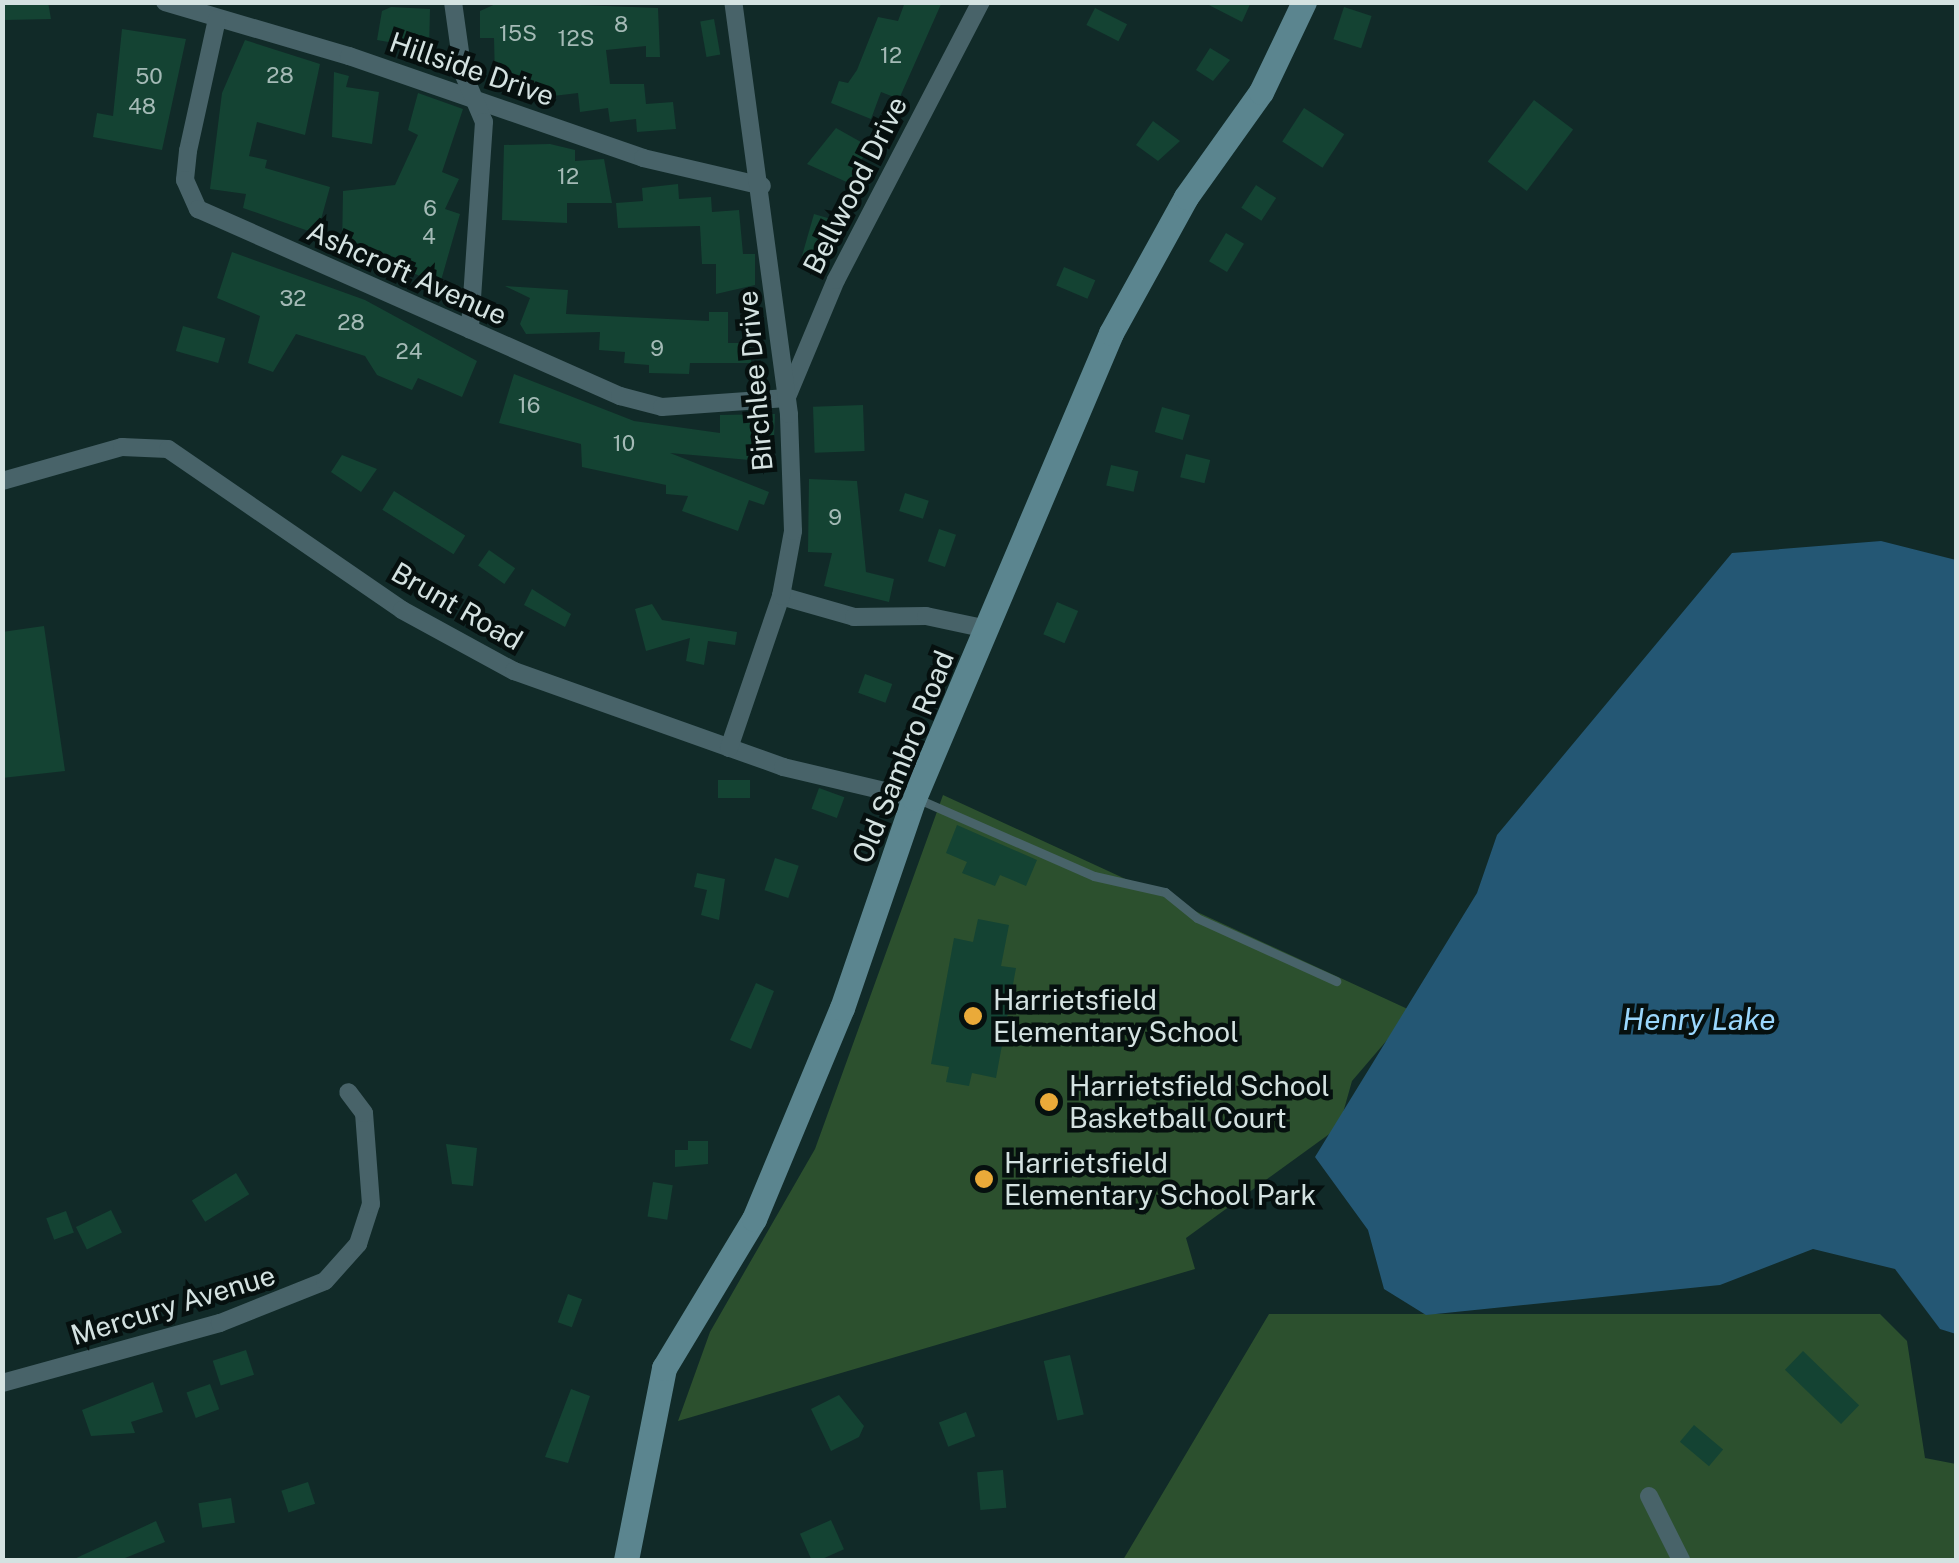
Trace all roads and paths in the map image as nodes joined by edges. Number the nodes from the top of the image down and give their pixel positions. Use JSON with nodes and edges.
{"nodes":[{"id":1,"x":165,"y":2,"type":"edge"},
{"id":2,"x":452,"y":2,"type":"edge"},
{"id":3,"x":981,"y":2,"type":"edge"},
{"id":4,"x":1304,"y":2,"type":"edge"},
{"id":5,"x":729,"y":4,"type":"edge"},
{"id":6,"x":217,"y":19,"type":"junction"},
{"id":7,"x":476,"y":100,"type":"junction"},
{"id":8,"x":762,"y":186,"type":"junction"},
{"id":9,"x":470,"y":330,"type":"junction"},
{"id":10,"x":787,"y":398,"type":"junction"},
{"id":11,"x":2,"y":481,"type":"edge"},
{"id":12,"x":781,"y":596,"type":"junction"},
{"id":13,"x":987,"y":629,"type":"junction"},
{"id":14,"x":730,"y":748,"type":"junction"},
{"id":15,"x":914,"y":798,"type":"junction"},
{"id":16,"x":1336,"y":982,"type":"dead end"},
{"id":17,"x":348,"y":1092,"type":"dead end"},
{"id":18,"x":2,"y":1383,"type":"edge"},
{"id":19,"x":1649,"y":1496,"type":"dead end"},
{"id":20,"x":626,"y":1560,"type":"edge"},
{"id":21,"x":1681,"y":1560,"type":"edge"}],
"edges":[{"from":1,"to":6,"type":"street","name":"Hillside Drive"},
{"from":2,"to":7,"type":"street"},
{"from":3,"to":10,"type":"street","name":"Bellwood Drive"},
{"from":4,"to":13,"type":"main road","name":"Old Sambro Road"},
{"from":5,"to":8,"type":"street","name":"Birchlee Drive"},
{"from":6,"to":7,"type":"street","name":"Hillside Drive"},
{"from":6,"to":9,"type":"street","name":"Ashcroft Avenue"},
{"from":7,"to":8,"type":"street","name":"Hillside Drive"},
{"from":7,"to":9,"type":"street"},
{"from":8,"to":10,"type":"street","name":"Birchlee Drive"},
{"from":9,"to":10,"type":"street","name":"Ashcroft Avenue"},
{"from":10,"to":12,"type":"street","name":"Birchlee Drive"},
{"from":11,"to":14,"type":"street","name":"Brunt Road"},
{"from":12,"to":13,"type":"street"},
{"from":12,"to":14,"type":"street","name":"Birchlee Drive"},
{"from":13,"to":15,"type":"main road","name":"Old Sambro Road"},
{"from":14,"to":15,"type":"street","name":"Brunt Road"},
{"from":15,"to":16,"type":"lane"},
{"from":15,"to":20,"type":"main road","name":"Old Sambro Road"},
{"from":17,"to":18,"type":"street","name":"Mercury Avenue"},
{"from":19,"to":21,"type":"street"}]}
